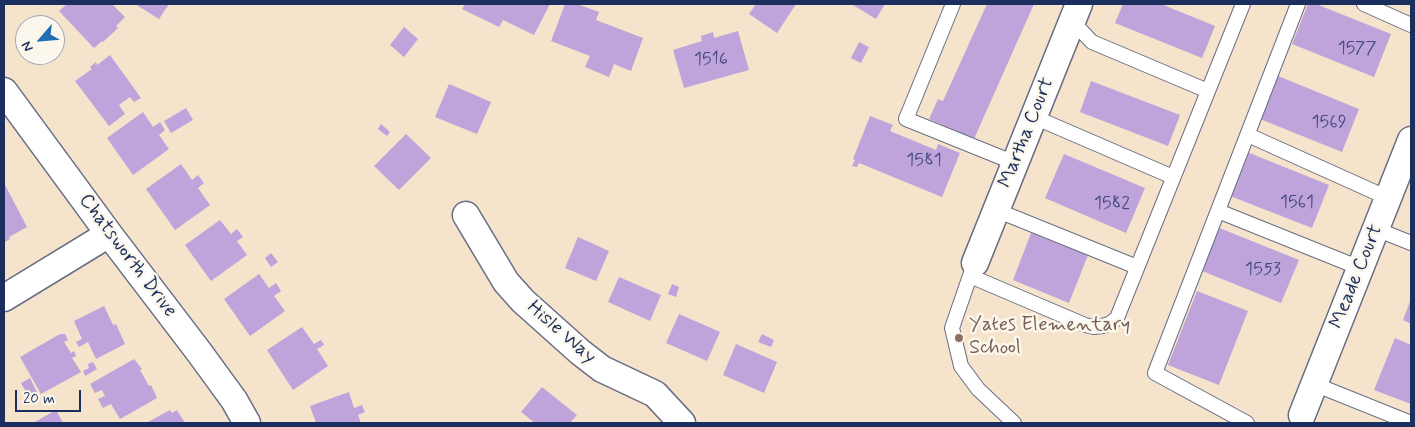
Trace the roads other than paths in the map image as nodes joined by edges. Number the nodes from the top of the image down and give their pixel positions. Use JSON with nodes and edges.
{"nodes":[{"id":1,"x":953,"y":4,"type":"edge"},
{"id":2,"x":1243,"y":4,"type":"edge"},
{"id":3,"x":1298,"y":4,"type":"edge"},
{"id":4,"x":1364,"y":4,"type":"edge"},
{"id":5,"x":1075,"y":13,"type":"edge"},
{"id":6,"x":1411,"y":25,"type":"edge"},
{"id":7,"x":4,"y":91,"type":"edge"},
{"id":8,"x":1208,"y":91,"type":"junction"},
{"id":9,"x":1034,"y":117,"type":"junction"},
{"id":10,"x":1248,"y":135,"type":"junction"},
{"id":11,"x":1411,"y":140,"type":"edge"},
{"id":12,"x":1015,"y":163,"type":"junction"},
{"id":13,"x":1173,"y":177,"type":"junction"},
{"id":14,"x":1388,"y":198,"type":"junction"},
{"id":15,"x":996,"y":210,"type":"junction"},
{"id":16,"x":1218,"y":211,"type":"junction"},
{"id":17,"x":466,"y":215,"type":"dead end"},
{"id":18,"x":1376,"y":229,"type":"junction"},
{"id":19,"x":109,"y":234,"type":"junction"},
{"id":20,"x":1411,"y":243,"type":"edge"},
{"id":21,"x":1137,"y":267,"type":"junction"},
{"id":22,"x":1360,"y":268,"type":"junction"},
{"id":23,"x":972,"y":269,"type":"junction"},
{"id":24,"x":4,"y":298,"type":"edge"},
{"id":25,"x":1314,"y":384,"type":"junction"},
{"id":26,"x":1299,"y":420,"type":"edge"},
{"id":27,"x":247,"y":423,"type":"edge"},
{"id":28,"x":682,"y":423,"type":"edge"},
{"id":29,"x":1014,"y":423,"type":"edge"},
{"id":30,"x":1246,"y":423,"type":"edge"},
{"id":31,"x":1411,"y":423,"type":"edge"}],
"edges":[{"from":1,"to":12,"type":"lane"},
{"from":2,"to":8,"type":"lane"},
{"from":3,"to":10,"type":"lane"},
{"from":4,"to":6,"type":"lane"},
{"from":5,"to":8,"type":"lane"},
{"from":5,"to":9,"type":"street","name":"Martha Court"},
{"from":7,"to":19,"type":"street","name":"Chatsworth Drive"},
{"from":8,"to":13,"type":"lane"},
{"from":9,"to":12,"type":"street","name":"Martha Court"},
{"from":9,"to":13,"type":"lane"},
{"from":10,"to":14,"type":"lane"},
{"from":10,"to":16,"type":"lane"},
{"from":11,"to":14,"type":"street","name":"Meade Court"},
{"from":12,"to":15,"type":"street","name":"Martha Court"},
{"from":13,"to":21,"type":"lane"},
{"from":14,"to":18,"type":"street","name":"Meade Court"},
{"from":15,"to":21,"type":"lane"},
{"from":15,"to":23,"type":"street","name":"Martha Court"},
{"from":16,"to":22,"type":"lane"},
{"from":16,"to":30,"type":"lane"},
{"from":17,"to":28,"type":"street","name":"Hisle Way"},
{"from":18,"to":20,"type":"lane"},
{"from":18,"to":22,"type":"street","name":"Meade Court"},
{"from":19,"to":24,"type":"street"},
{"from":19,"to":27,"type":"street","name":"Chatsworth Drive"},
{"from":21,"to":23,"type":"lane"},
{"from":22,"to":25,"type":"street","name":"Meade Court"},
{"from":23,"to":29,"type":"lane"},
{"from":25,"to":26,"type":"street","name":"Meade Court"},
{"from":25,"to":31,"type":"lane"}]}
